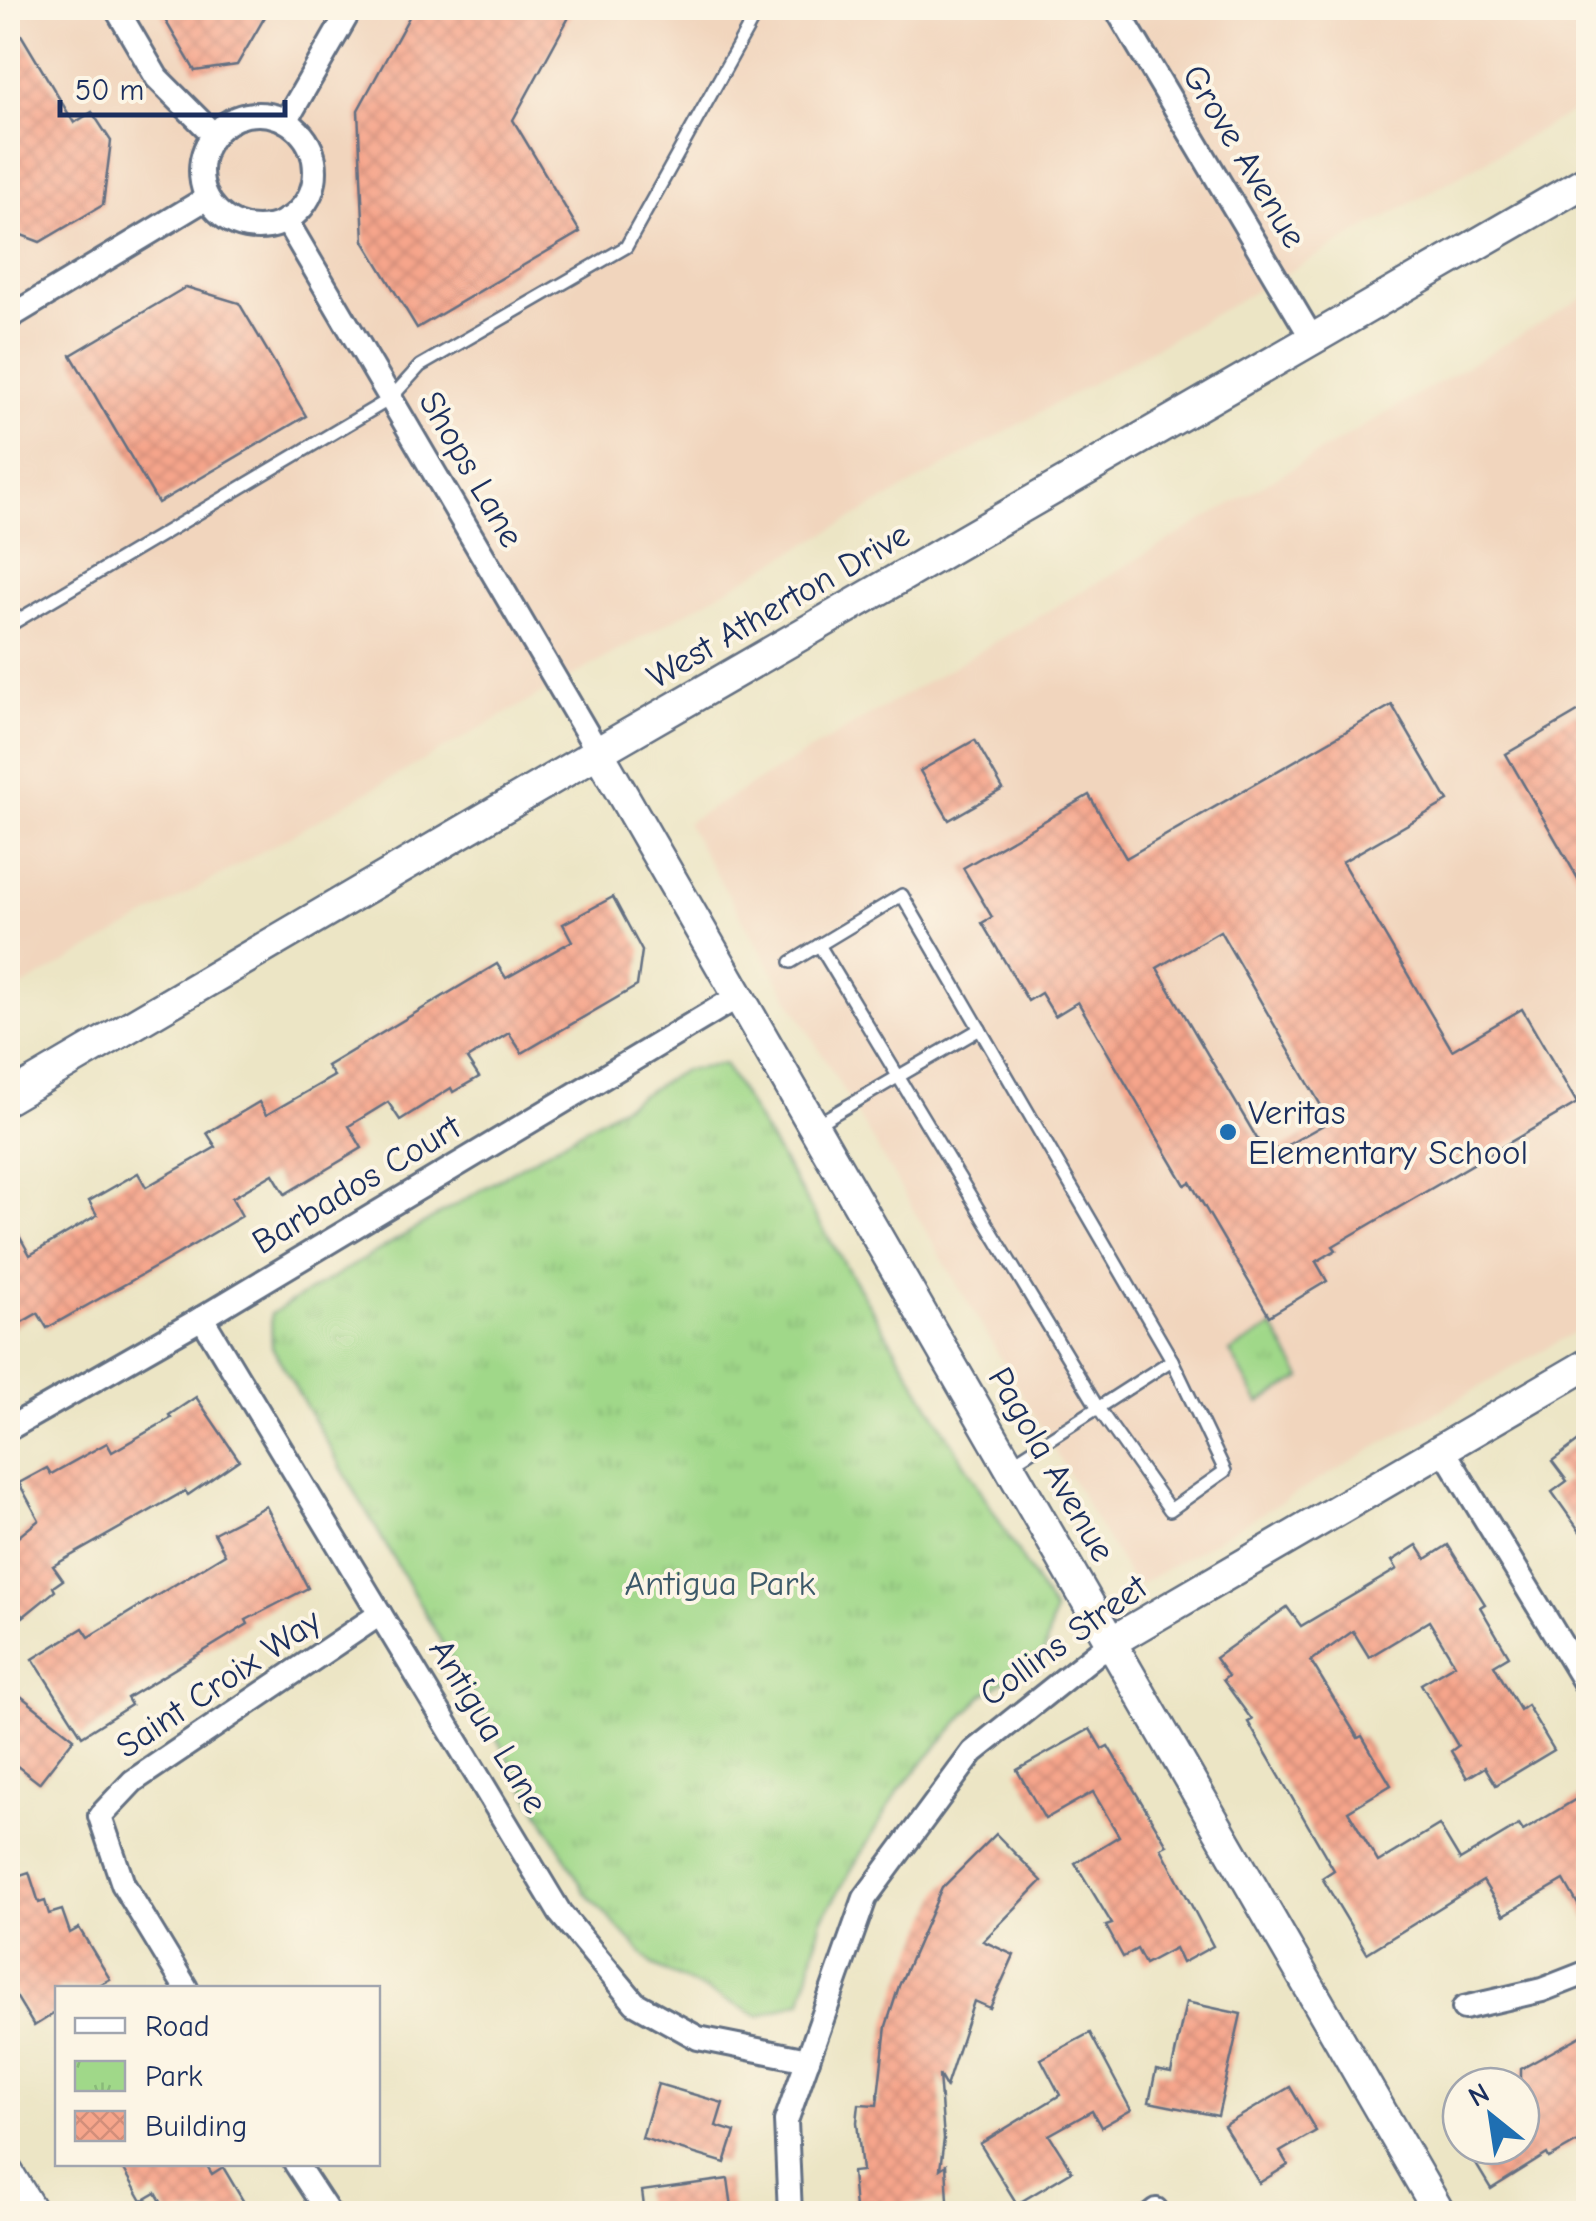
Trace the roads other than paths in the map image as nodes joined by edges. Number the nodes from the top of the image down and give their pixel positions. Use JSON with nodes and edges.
{"nodes":[{"id":1,"x":116,"y":8,"type":"edge"},
{"id":2,"x":351,"y":8,"type":"edge"},
{"id":3,"x":759,"y":8,"type":"edge"},
{"id":4,"x":1116,"y":8,"type":"edge"},
{"id":5,"x":286,"y":121,"type":"junction"},
{"id":6,"x":213,"y":134,"type":"junction"},
{"id":7,"x":1588,"y":180,"type":"edge"},
{"id":8,"x":207,"y":198,"type":"junction"},
{"id":9,"x":286,"y":220,"type":"junction"},
{"id":10,"x":8,"y":318,"type":"edge"},
{"id":11,"x":1313,"y":340,"type":"junction"},
{"id":12,"x":390,"y":400,"type":"junction"},
{"id":13,"x":8,"y":626,"type":"edge"},
{"id":14,"x":598,"y":752,"type":"junction"},
{"id":15,"x":819,"y":946,"type":"junction"},
{"id":16,"x":791,"y":962,"type":"dead end"},
{"id":17,"x":738,"y":996,"type":"junction"},
{"id":18,"x":980,"y":1029,"type":"junction"},
{"id":19,"x":898,"y":1076,"type":"junction"},
{"id":20,"x":8,"y":1098,"type":"edge"},
{"id":21,"x":814,"y":1126,"type":"junction"},
{"id":22,"x":202,"y":1318,"type":"junction"},
{"id":23,"x":1172,"y":1360,"type":"junction"},
{"id":24,"x":1588,"y":1364,"type":"edge"},
{"id":25,"x":1098,"y":1408,"type":"junction"},
{"id":26,"x":8,"y":1429,"type":"edge"},
{"id":27,"x":1443,"y":1449,"type":"junction"},
{"id":28,"x":1009,"y":1466,"type":"junction"},
{"id":29,"x":380,"y":1614,"type":"junction"},
{"id":30,"x":1112,"y":1642,"type":"junction"},
{"id":31,"x":1588,"y":1688,"type":"edge"},
{"id":32,"x":1588,"y":1972,"type":"edge"},
{"id":33,"x":185,"y":1986,"type":"edge"},
{"id":34,"x":1464,"y":2008,"type":"dead end"},
{"id":35,"x":808,"y":2060,"type":"junction"},
{"id":36,"x":297,"y":2166,"type":"edge"},
{"id":37,"x":8,"y":2172,"type":"edge"},
{"id":38,"x":33,"y":2214,"type":"edge"},
{"id":39,"x":329,"y":2214,"type":"edge"},
{"id":40,"x":790,"y":2214,"type":"edge"},
{"id":41,"x":1440,"y":2214,"type":"edge"}],
"edges":[{"from":1,"to":6,"type":"street"},
{"from":2,"to":5,"type":"street"},
{"from":3,"to":12,"type":"lane"},
{"from":4,"to":11,"type":"street","name":"Grove Avenue"},
{"from":5,"to":6,"type":"street"},
{"from":5,"to":9,"type":"street"},
{"from":6,"to":8,"type":"street"},
{"from":7,"to":11,"type":"street","name":"West Atherton Drive"},
{"from":8,"to":9,"type":"street"},
{"from":8,"to":10,"type":"street"},
{"from":9,"to":12,"type":"street","name":"Shops Lane"},
{"from":11,"to":14,"type":"street","name":"West Atherton Drive"},
{"from":12,"to":13,"type":"lane"},
{"from":12,"to":14,"type":"street","name":"Shops Lane"},
{"from":14,"to":17,"type":"street","name":"Pagola Avenue"},
{"from":14,"to":20,"type":"street","name":"West Atherton Drive"},
{"from":15,"to":16,"type":"lane"},
{"from":15,"to":18,"type":"lane"},
{"from":15,"to":19,"type":"lane"},
{"from":17,"to":21,"type":"street","name":"Pagola Avenue"},
{"from":17,"to":22,"type":"street","name":"Barbados Court"},
{"from":18,"to":19,"type":"lane"},
{"from":18,"to":23,"type":"lane"},
{"from":19,"to":21,"type":"lane"},
{"from":19,"to":25,"type":"lane"},
{"from":21,"to":28,"type":"street","name":"Pagola Avenue"},
{"from":22,"to":26,"type":"street","name":"Barbados Court"},
{"from":22,"to":29,"type":"street","name":"Antigua Lane"},
{"from":23,"to":25,"type":"lane"},
{"from":23,"to":25,"type":"lane"},
{"from":24,"to":27,"type":"street","name":"Collins Street"},
{"from":25,"to":28,"type":"lane"},
{"from":27,"to":30,"type":"street","name":"Collins Street"},
{"from":27,"to":31,"type":"street"},
{"from":28,"to":30,"type":"street","name":"Pagola Avenue"},
{"from":29,"to":33,"type":"street","name":"Saint Croix Way"},
{"from":29,"to":35,"type":"street","name":"Antigua Lane"},
{"from":30,"to":35,"type":"street","name":"Collins Street"},
{"from":30,"to":41,"type":"street","name":"Pagola Avenue"},
{"from":32,"to":34,"type":"street"},
{"from":35,"to":40,"type":"street","name":"Collins Street"},
{"from":36,"to":39,"type":"street"},
{"from":37,"to":38,"type":"street"}]}
